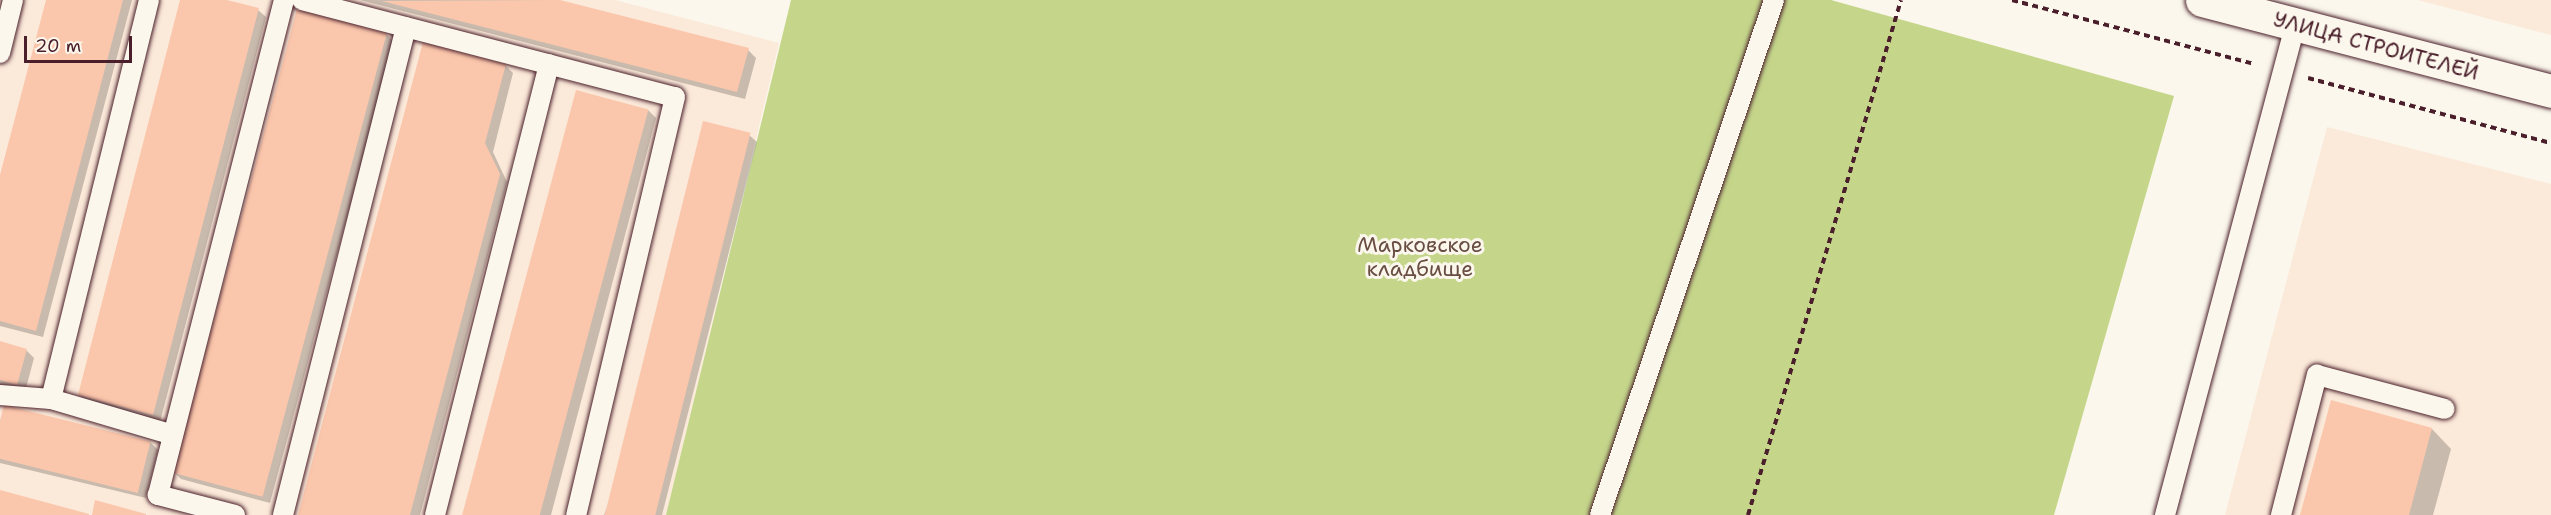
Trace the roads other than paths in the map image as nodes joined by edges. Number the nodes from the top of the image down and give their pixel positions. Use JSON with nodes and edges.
{"nodes":[{"id":1,"x":13,"y":0,"type":"edge"},
{"id":2,"x":149,"y":0,"type":"edge"},
{"id":3,"x":284,"y":0,"type":"edge"},
{"id":4,"x":302,"y":0,"type":"edge"},
{"id":5,"x":1774,"y":0,"type":"edge"},
{"id":6,"x":2202,"y":0,"type":"edge"},
{"id":7,"x":2295,"y":26,"type":"junction"},
{"id":8,"x":406,"y":27,"type":"junction"},
{"id":9,"x":0,"y":53,"type":"edge"},
{"id":10,"x":549,"y":64,"type":"junction"},
{"id":11,"x":2551,"y":91,"type":"edge"},
{"id":12,"x":0,"y":395,"type":"edge"},
{"id":13,"x":51,"y":399,"type":"junction"},
{"id":14,"x":2445,"y":409,"type":"dead end"},
{"id":15,"x":173,"y":435,"type":"junction"},
{"id":16,"x":235,"y":515,"type":"edge"},
{"id":17,"x":284,"y":515,"type":"edge"},
{"id":18,"x":435,"y":515,"type":"edge"},
{"id":19,"x":576,"y":515,"type":"edge"},
{"id":20,"x":1600,"y":515,"type":"edge"},
{"id":21,"x":2165,"y":515,"type":"edge"},
{"id":22,"x":2281,"y":515,"type":"edge"}],
"edges":[{"from":1,"to":9,"type":"lane"},
{"from":2,"to":13,"type":"lane"},
{"from":3,"to":15,"type":"lane"},
{"from":4,"to":8,"type":"lane"},
{"from":5,"to":20,"type":"lane"},
{"from":6,"to":7,"type":"main road","name":"УЛИЦА СТРОИТЕЛЕЙ"},
{"from":7,"to":11,"type":"main road","name":"УЛИЦА СТРОИТЕЛЕЙ"},
{"from":7,"to":21,"type":"lane"},
{"from":8,"to":10,"type":"lane"},
{"from":8,"to":17,"type":"lane"},
{"from":10,"to":18,"type":"lane"},
{"from":10,"to":19,"type":"lane"},
{"from":12,"to":13,"type":"lane"},
{"from":13,"to":15,"type":"lane"},
{"from":14,"to":22,"type":"lane"},
{"from":15,"to":16,"type":"lane"}]}
